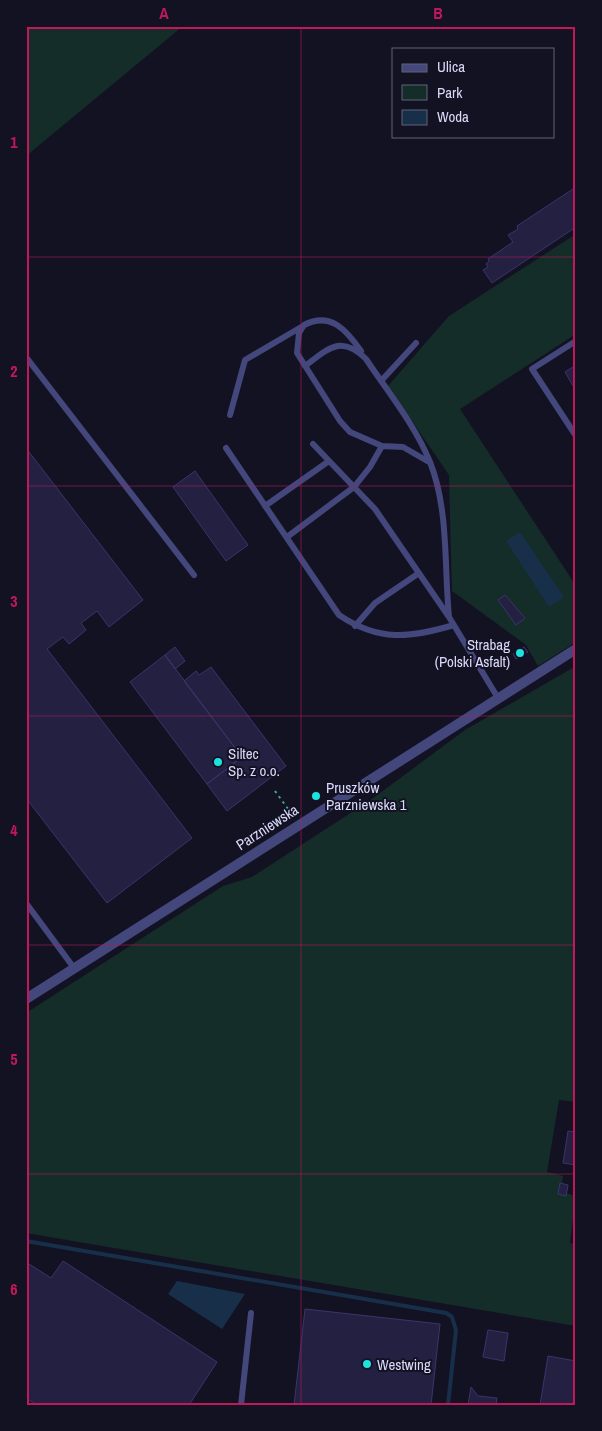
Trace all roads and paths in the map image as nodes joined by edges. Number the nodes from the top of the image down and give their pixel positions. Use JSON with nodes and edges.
{"nodes":[{"id":1,"x":304,"y":326,"type":"junction"},
{"id":2,"x":576,"y":341,"type":"edge"},
{"id":3,"x":416,"y":343,"type":"dead end"},
{"id":4,"x":26,"y":356,"type":"edge"},
{"id":5,"x":366,"y":358,"type":"junction"},
{"id":6,"x":305,"y":366,"type":"junction"},
{"id":7,"x":381,"y":381,"type":"junction"},
{"id":8,"x":230,"y":415,"type":"dead end"},
{"id":9,"x":576,"y":436,"type":"edge"},
{"id":10,"x":313,"y":444,"type":"dead end"},
{"id":11,"x":382,"y":446,"type":"junction"},
{"id":12,"x":226,"y":448,"type":"dead end"},
{"id":13,"x":329,"y":461,"type":"junction"},
{"id":14,"x":430,"y":463,"type":"junction"},
{"id":15,"x":354,"y":487,"type":"junction"},
{"id":16,"x":265,"y":506,"type":"junction"},
{"id":17,"x":287,"y":537,"type":"junction"},
{"id":18,"x":419,"y":573,"type":"junction"},
{"id":19,"x":194,"y":575,"type":"dead end"},
{"id":20,"x":450,"y":617,"type":"junction"},
{"id":21,"x":454,"y":625,"type":"junction"},
{"id":22,"x":355,"y":626,"type":"junction"},
{"id":23,"x":576,"y":649,"type":"edge"},
{"id":24,"x":498,"y":698,"type":"junction"},
{"id":25,"x":275,"y":791,"type":"dead end"},
{"id":26,"x":291,"y":813,"type":"dead end"},
{"id":27,"x":26,"y":903,"type":"edge"},
{"id":28,"x":74,"y":968,"type":"junction"},
{"id":29,"x":26,"y":999,"type":"edge"},
{"id":30,"x":251,"y":1313,"type":"dead end"},
{"id":31,"x":241,"y":1405,"type":"edge"}],
"edges":[{"from":1,"to":5,"type":"lane"},
{"from":1,"to":6,"type":"lane"},
{"from":1,"to":8,"type":"lane"},
{"from":2,"to":9,"type":"lane"},
{"from":3,"to":7,"type":"lane"},
{"from":4,"to":19,"type":"lane"},
{"from":5,"to":6,"type":"lane"},
{"from":5,"to":7,"type":"lane"},
{"from":6,"to":11,"type":"lane"},
{"from":7,"to":14,"type":"lane"},
{"from":10,"to":13,"type":"lane"},
{"from":11,"to":14,"type":"lane"},
{"from":11,"to":15,"type":"lane"},
{"from":12,"to":16,"type":"lane"},
{"from":13,"to":15,"type":"lane"},
{"from":13,"to":16,"type":"lane"},
{"from":14,"to":20,"type":"lane"},
{"from":15,"to":17,"type":"lane"},
{"from":15,"to":18,"type":"lane"},
{"from":16,"to":17,"type":"lane"},
{"from":17,"to":22,"type":"lane"},
{"from":18,"to":20,"type":"lane"},
{"from":18,"to":22,"type":"lane"},
{"from":20,"to":21,"type":"lane"},
{"from":21,"to":22,"type":"lane"},
{"from":21,"to":24,"type":"lane"},
{"from":23,"to":24,"type":"street","name":"Parzniewska"},
{"from":24,"to":28,"type":"street","name":"Parzniewska"},
{"from":25,"to":26,"type":"path"},
{"from":27,"to":28,"type":"lane"},
{"from":28,"to":29,"type":"street","name":"Parzniewska"},
{"from":30,"to":31,"type":"lane"}]}
